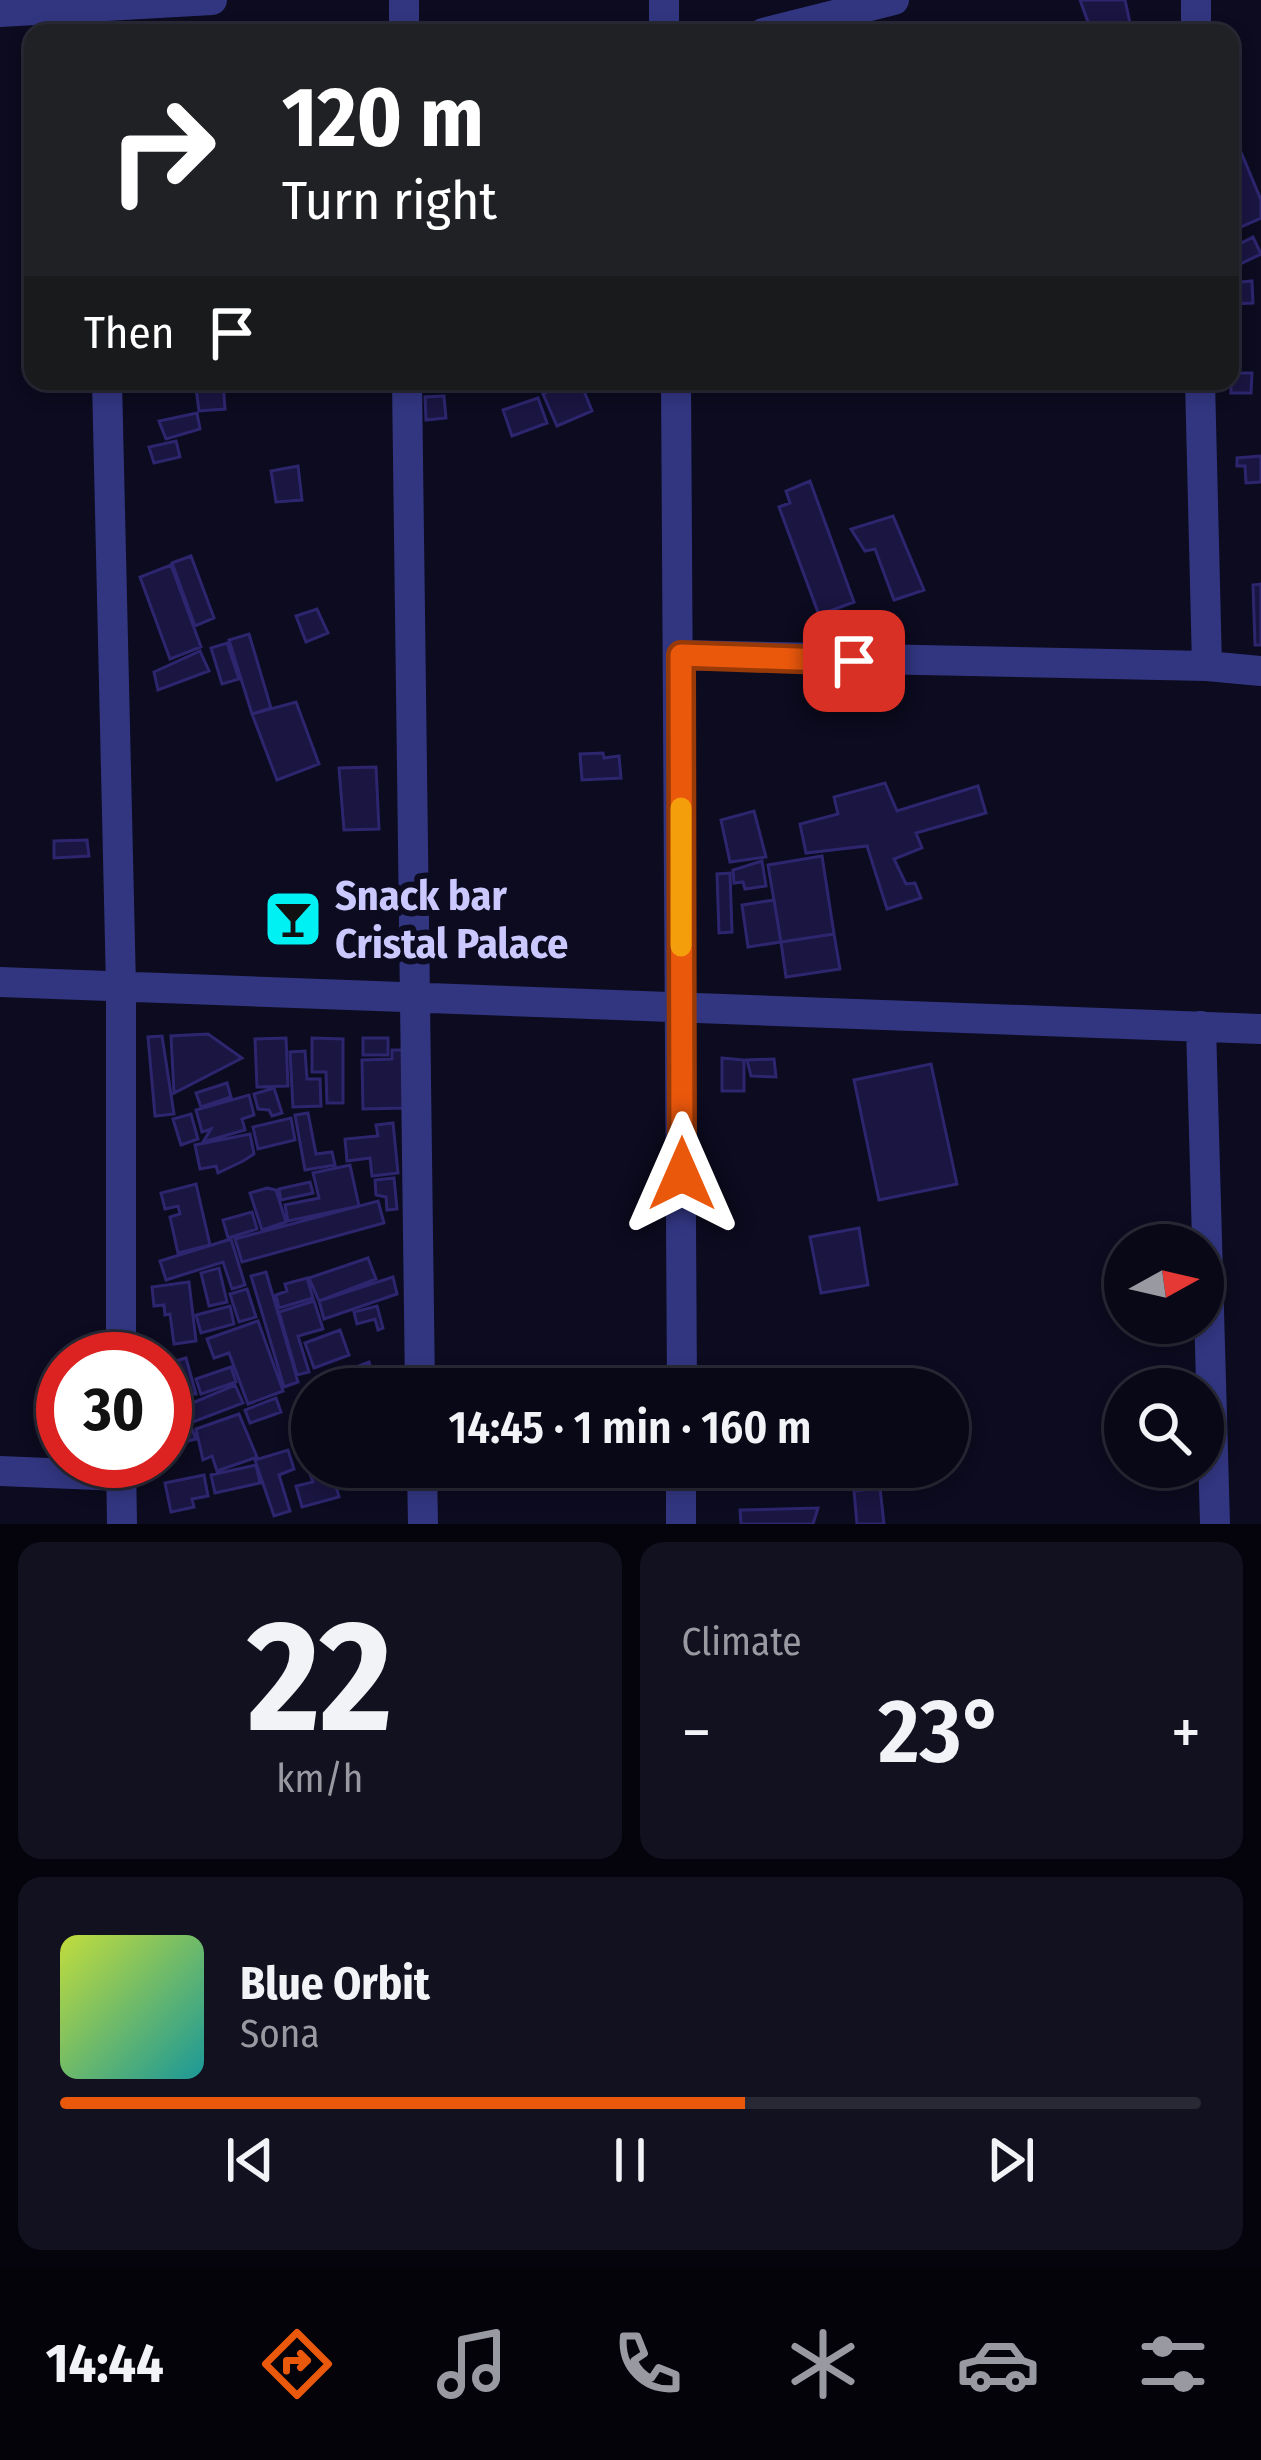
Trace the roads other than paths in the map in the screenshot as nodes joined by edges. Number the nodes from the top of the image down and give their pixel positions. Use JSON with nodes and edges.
{"nodes":[{"id":1,"x":212,"y":0,"type":"edge"},
{"id":2,"x":894,"y":0,"type":"edge"},
{"id":3,"x":0,"y":12,"type":"edge"},
{"id":4,"x":98,"y":13,"type":"edge"},
{"id":5,"x":799,"y":24,"type":"edge"},
{"id":6,"x":107,"y":390,"type":"edge"},
{"id":7,"x":407,"y":390,"type":"edge"},
{"id":8,"x":676,"y":390,"type":"edge"},
{"id":9,"x":1200,"y":390,"type":"edge"},
{"id":10,"x":681,"y":655,"type":"junction"},
{"id":11,"x":1207,"y":666,"type":"junction"},
{"id":12,"x":1261,"y":671,"type":"edge"},
{"id":13,"x":0,"y":982,"type":"edge"},
{"id":14,"x":121,"y":987,"type":"junction"},
{"id":15,"x":412,"y":997,"type":"junction"},
{"id":16,"x":681,"y":1007,"type":"junction"},
{"id":17,"x":1201,"y":1026,"type":"junction"},
{"id":18,"x":1261,"y":1029,"type":"edge"},
{"id":19,"x":121,"y":1332,"type":"edge"},
{"id":20,"x":420,"y":1368,"type":"edge"},
{"id":21,"x":682,"y":1368,"type":"edge"},
{"id":22,"x":36,"y":1470,"type":"edge"},
{"id":23,"x":0,"y":1471,"type":"edge"},
{"id":24,"x":121,"y":1488,"type":"edge"},
{"id":25,"x":422,"y":1488,"type":"edge"},
{"id":26,"x":682,"y":1488,"type":"edge"},
{"id":27,"x":122,"y":1524,"type":"edge"},
{"id":28,"x":423,"y":1524,"type":"edge"},
{"id":29,"x":681,"y":1524,"type":"edge"},
{"id":30,"x":1215,"y":1524,"type":"edge"}],
"edges":[{"from":1,"to":4,"type":"street"},
{"from":2,"to":5,"type":"street"},
{"from":3,"to":4,"type":"street"},
{"from":6,"to":14,"type":"street"},
{"from":7,"to":15,"type":"street"},
{"from":8,"to":10,"type":"street"},
{"from":9,"to":11,"type":"street"},
{"from":10,"to":11,"type":"street"},
{"from":10,"to":16,"type":"street"},
{"from":11,"to":12,"type":"street"},
{"from":13,"to":14,"type":"street"},
{"from":14,"to":15,"type":"street"},
{"from":14,"to":19,"type":"street"},
{"from":15,"to":16,"type":"street"},
{"from":15,"to":20,"type":"street"},
{"from":16,"to":17,"type":"street"},
{"from":16,"to":21,"type":"street"},
{"from":17,"to":18,"type":"street"},
{"from":17,"to":30,"type":"street"},
{"from":22,"to":23,"type":"street"},
{"from":24,"to":27,"type":"street"},
{"from":25,"to":28,"type":"street"},
{"from":26,"to":29,"type":"street"}]}
